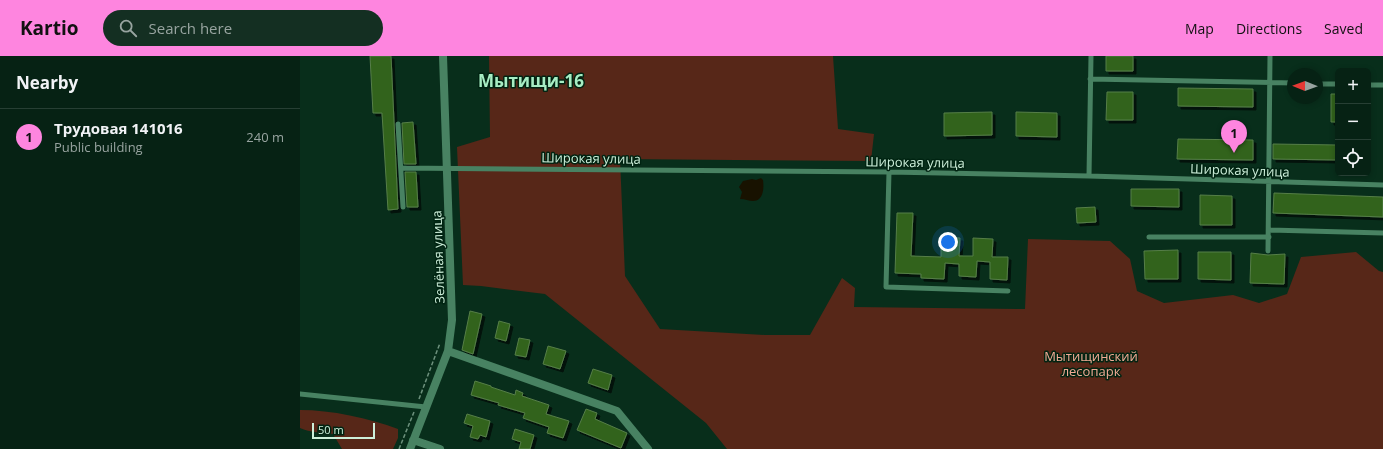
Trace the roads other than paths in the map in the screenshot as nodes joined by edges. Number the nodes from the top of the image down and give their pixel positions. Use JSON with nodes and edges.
{"nodes":[{"id":1,"x":442,"y":56,"type":"edge"},
{"id":2,"x":1090,"y":56,"type":"edge"},
{"id":3,"x":1270,"y":56,"type":"edge"},
{"id":4,"x":1090,"y":79,"type":"junction"},
{"id":5,"x":1270,"y":83,"type":"junction"},
{"id":6,"x":1287,"y":83,"type":"edge"},
{"id":7,"x":1323,"y":84,"type":"edge"},
{"id":8,"x":1335,"y":84,"type":"edge"},
{"id":9,"x":1371,"y":85,"type":"edge"},
{"id":10,"x":1383,"y":85,"type":"edge"},
{"id":11,"x":398,"y":124,"type":"dead end"},
{"id":12,"x":448,"y":167,"type":"junction"},
{"id":13,"x":401,"y":168,"type":"junction"},
{"id":14,"x":889,"y":172,"type":"junction"},
{"id":15,"x":1089,"y":176,"type":"junction"},
{"id":16,"x":1269,"y":181,"type":"junction"},
{"id":17,"x":1383,"y":185,"type":"edge"},
{"id":18,"x":403,"y":207,"type":"dead end"},
{"id":19,"x":1268,"y":230,"type":"junction"},
{"id":20,"x":1383,"y":233,"type":"edge"},
{"id":21,"x":1149,"y":237,"type":"dead end"},
{"id":22,"x":1269,"y":237,"type":"junction"},
{"id":23,"x":1268,"y":250,"type":"dead end"},
{"id":24,"x":1008,"y":292,"type":"dead end"},
{"id":25,"x":448,"y":352,"type":"junction"},
{"id":26,"x":300,"y":394,"type":"edge"},
{"id":27,"x":426,"y":407,"type":"junction"},
{"id":28,"x":413,"y":440,"type":"junction"},
{"id":29,"x":410,"y":449,"type":"edge"},
{"id":30,"x":440,"y":449,"type":"edge"},
{"id":31,"x":648,"y":449,"type":"edge"}],
"edges":[{"from":1,"to":12,"type":"street","name":"Зелёная улица"},
{"from":2,"to":4,"type":"lane"},
{"from":3,"to":5,"type":"lane"},
{"from":4,"to":5,"type":"lane"},
{"from":4,"to":15,"type":"lane"},
{"from":5,"to":6,"type":"lane"},
{"from":5,"to":16,"type":"lane"},
{"from":7,"to":8,"type":"lane"},
{"from":9,"to":10,"type":"lane"},
{"from":11,"to":13,"type":"lane"},
{"from":12,"to":13,"type":"lane","name":"Широкая улица"},
{"from":12,"to":14,"type":"lane","name":"Широкая улица"},
{"from":12,"to":25,"type":"street","name":"Зелёная улица"},
{"from":13,"to":18,"type":"lane"},
{"from":14,"to":15,"type":"lane","name":"Широкая улица"},
{"from":14,"to":24,"type":"lane"},
{"from":15,"to":16,"type":"lane","name":"Широкая улица"},
{"from":16,"to":17,"type":"lane","name":"Широкая улица"},
{"from":16,"to":19,"type":"lane"},
{"from":19,"to":20,"type":"lane"},
{"from":19,"to":22,"type":"lane"},
{"from":21,"to":22,"type":"lane"},
{"from":22,"to":23,"type":"lane"},
{"from":25,"to":27,"type":"street","name":"Зелёная улица"},
{"from":25,"to":31,"type":"street"},
{"from":26,"to":27,"type":"lane"},
{"from":27,"to":28,"type":"street","name":"Зелёная улица"},
{"from":28,"to":29,"type":"street","name":"Зелёная улица"},
{"from":28,"to":30,"type":"street"}]}
